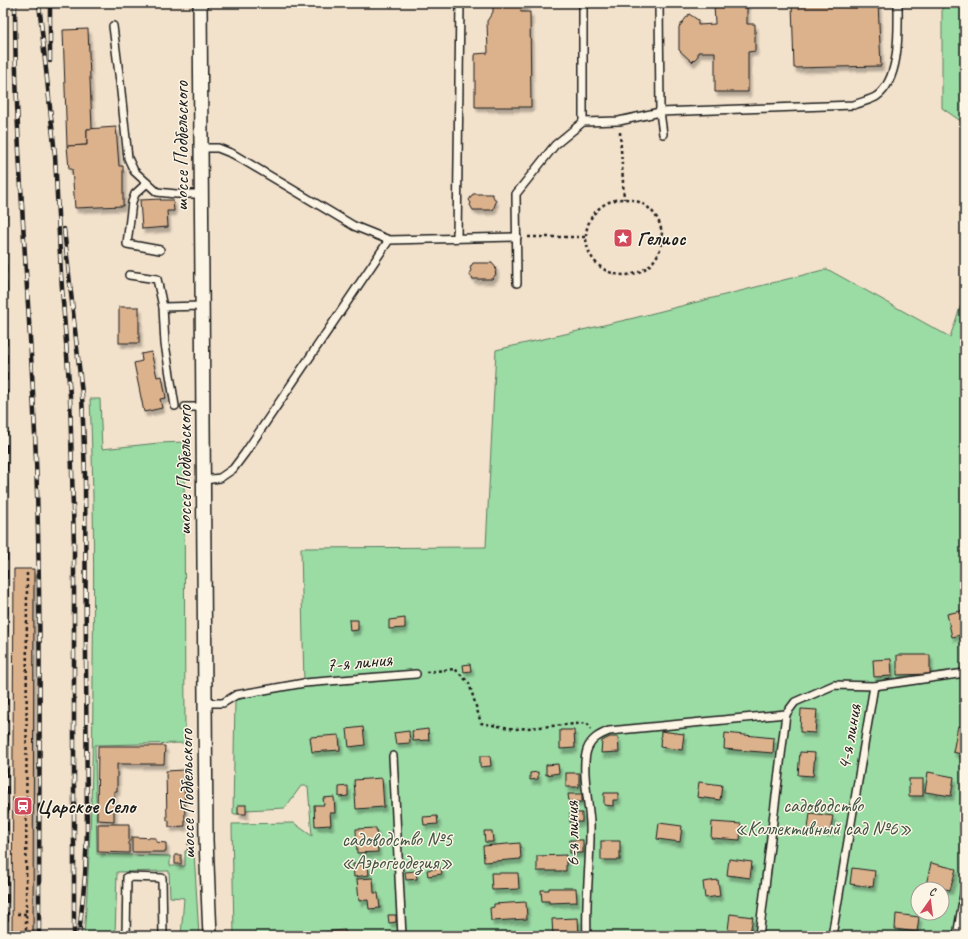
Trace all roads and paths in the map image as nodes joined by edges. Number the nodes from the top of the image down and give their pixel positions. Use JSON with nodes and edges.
{"nodes":[{"id":1,"x":200,"y":3,"type":"edge"},
{"id":2,"x":460,"y":3,"type":"edge"},
{"id":3,"x":583,"y":3,"type":"edge"},
{"id":4,"x":659,"y":3,"type":"edge"},
{"id":5,"x":898,"y":3,"type":"edge"},
{"id":6,"x":112,"y":26,"type":"dead end"},
{"id":7,"x":660,"y":112,"type":"junction"},
{"id":8,"x":619,"y":121,"type":"junction"},
{"id":9,"x":583,"y":122,"type":"junction"},
{"id":10,"x":663,"y":134,"type":"dead end"},
{"id":11,"x":201,"y":148,"type":"junction"},
{"id":12,"x":147,"y":183,"type":"junction"},
{"id":13,"x":202,"y":194,"type":"junction"},
{"id":14,"x":624,"y":199,"type":"junction"},
{"id":15,"x":517,"y":237,"type":"junction"},
{"id":16,"x":586,"y":237,"type":"junction"},
{"id":17,"x":457,"y":238,"type":"junction"},
{"id":18,"x":390,"y":240,"type":"junction"},
{"id":19,"x":160,"y":250,"type":"dead end"},
{"id":20,"x":129,"y":275,"type":"dead end"},
{"id":21,"x":518,"y":283,"type":"dead end"},
{"id":22,"x":203,"y":306,"type":"junction"},
{"id":23,"x":163,"y":307,"type":"junction"},
{"id":24,"x":175,"y":406,"type":"dead end"},
{"id":25,"x":204,"y":406,"type":"junction"},
{"id":26,"x":185,"y":407,"type":"dead end"},
{"id":27,"x":204,"y":480,"type":"junction"},
{"id":28,"x":27,"y":573,"type":"dead end"},
{"id":29,"x":416,"y":674,"type":"joint"},
{"id":30,"x":965,"y":674,"type":"edge"},
{"id":31,"x":874,"y":686,"type":"junction"},
{"id":32,"x":206,"y":703,"type":"junction"},
{"id":33,"x":786,"y":714,"type":"junction"},
{"id":34,"x":597,"y":736,"type":"junction"},
{"id":35,"x":393,"y":756,"type":"dead end"},
{"id":36,"x":189,"y":842,"type":"dead end"},
{"id":37,"x":188,"y":851,"type":"dead end"},
{"id":38,"x":965,"y":889,"type":"edge"},
{"id":39,"x":17,"y":914,"type":"dead end"},
{"id":40,"x":26,"y":914,"type":"junction"},
{"id":41,"x":26,"y":936,"type":"edge"},
{"id":42,"x":126,"y":936,"type":"edge"},
{"id":43,"x":162,"y":936,"type":"edge"},
{"id":44,"x":210,"y":936,"type":"edge"},
{"id":45,"x":402,"y":936,"type":"edge"},
{"id":46,"x":587,"y":936,"type":"edge"},
{"id":47,"x":759,"y":936,"type":"edge"},
{"id":48,"x":832,"y":936,"type":"edge"},
{"id":49,"x":957,"y":936,"type":"edge"}],
"edges":[{"from":1,"to":11,"type":"street","name":"шоссе Подбельского"},
{"from":2,"to":17,"type":"lane"},
{"from":3,"to":9,"type":"lane"},
{"from":4,"to":7,"type":"lane"},
{"from":5,"to":7,"type":"lane"},
{"from":6,"to":12,"type":"lane"},
{"from":7,"to":8,"type":"lane"},
{"from":7,"to":10,"type":"lane"},
{"from":8,"to":9,"type":"lane"},
{"from":8,"to":14,"type":"path"},
{"from":9,"to":15,"type":"lane"},
{"from":11,"to":13,"type":"street","name":"шоссе Подбельского"},
{"from":11,"to":18,"type":"lane"},
{"from":12,"to":13,"type":"lane"},
{"from":12,"to":19,"type":"lane"},
{"from":13,"to":22,"type":"street","name":"шоссе Подбельского"},
{"from":14,"to":16,"type":"path"},
{"from":14,"to":16,"type":"path"},
{"from":15,"to":16,"type":"path"},
{"from":15,"to":17,"type":"lane"},
{"from":15,"to":21,"type":"lane"},
{"from":17,"to":18,"type":"lane"},
{"from":18,"to":27,"type":"lane"},
{"from":20,"to":23,"type":"lane"},
{"from":22,"to":23,"type":"lane"},
{"from":22,"to":25,"type":"street","name":"шоссе Подбельского"},
{"from":23,"to":24,"type":"lane"},
{"from":25,"to":26,"type":"lane"},
{"from":25,"to":27,"type":"street","name":"шоссе Подбельского"},
{"from":27,"to":32,"type":"street","name":"шоссе Подбельского"},
{"from":28,"to":40,"type":"path"},
{"from":29,"to":32,"type":"lane","name":"7-я линия"},
{"from":29,"to":34,"type":"path"},
{"from":30,"to":31,"type":"lane"},
{"from":31,"to":33,"type":"lane"},
{"from":31,"to":48,"type":"lane","name":"4-я линия"},
{"from":32,"to":44,"type":"street","name":"шоссе Подбельского"},
{"from":33,"to":34,"type":"lane"},
{"from":33,"to":47,"type":"lane"},
{"from":34,"to":46,"type":"lane","name":"6-я линия"},
{"from":35,"to":45,"type":"lane"},
{"from":36,"to":37,"type":"path"},
{"from":38,"to":49,"type":"lane"},
{"from":39,"to":40,"type":"path"},
{"from":40,"to":41,"type":"path"},
{"from":42,"to":43,"type":"lane"}]}
